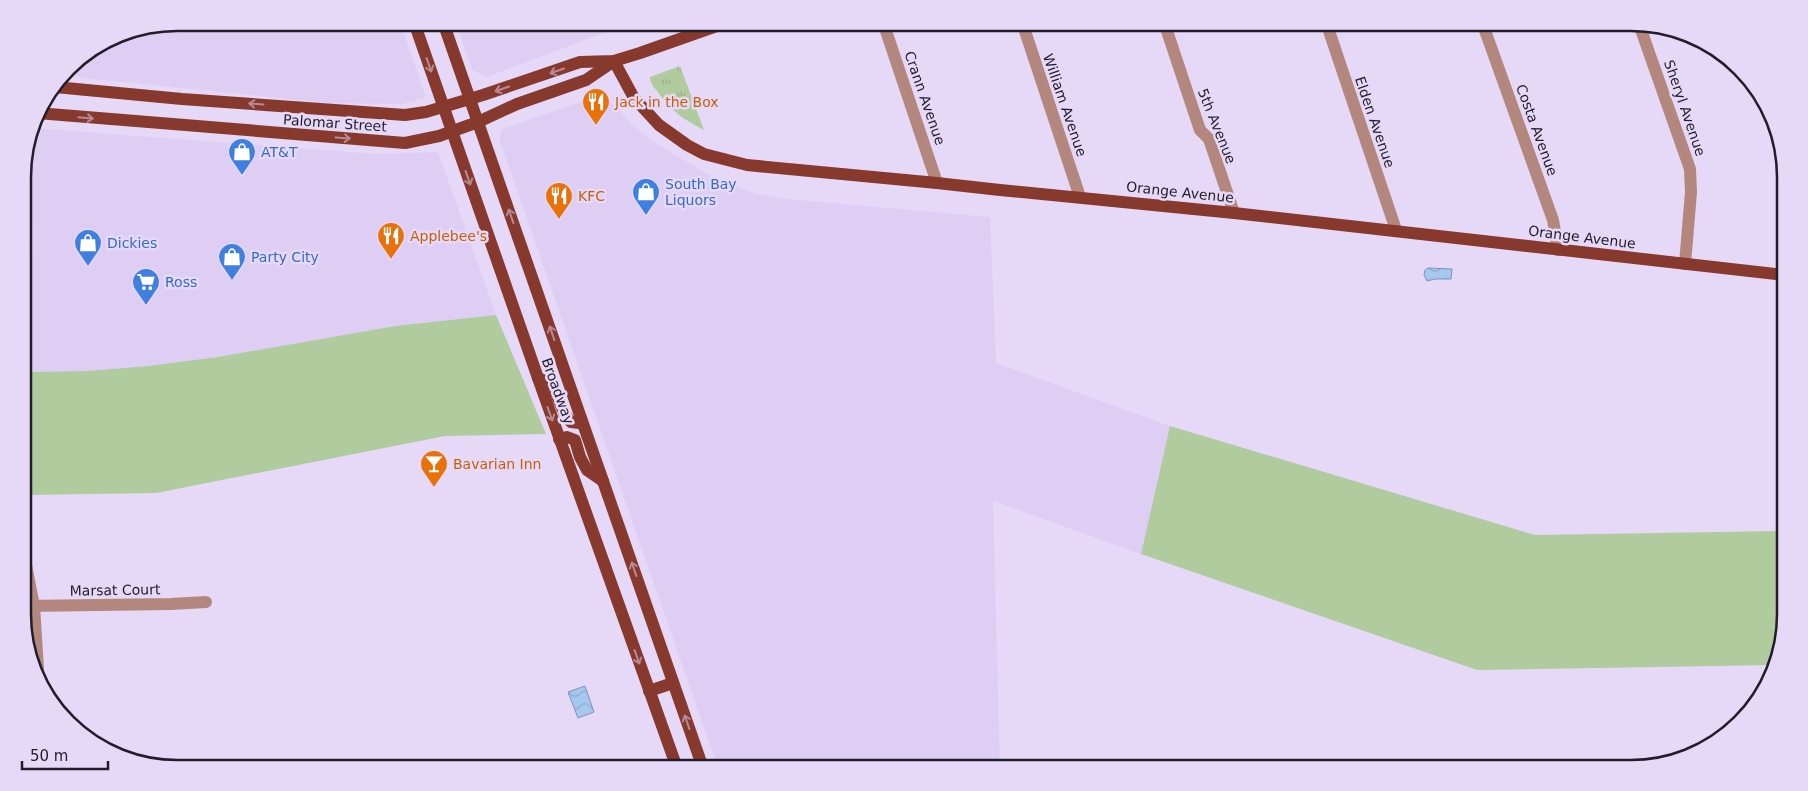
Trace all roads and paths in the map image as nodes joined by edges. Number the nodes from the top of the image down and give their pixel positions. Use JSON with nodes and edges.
{"nodes":[{"id":1,"x":417,"y":31,"type":"edge"},
{"id":2,"x":446,"y":31,"type":"edge"},
{"id":3,"x":702,"y":31,"type":"edge"},
{"id":4,"x":887,"y":31,"type":"edge"},
{"id":5,"x":1025,"y":31,"type":"edge"},
{"id":6,"x":1167,"y":31,"type":"edge"},
{"id":7,"x":1329,"y":31,"type":"edge"},
{"id":8,"x":1485,"y":31,"type":"edge"},
{"id":9,"x":1642,"y":32,"type":"edge"},
{"id":10,"x":614,"y":61,"type":"junction"},
{"id":11,"x":61,"y":88,"type":"edge"},
{"id":12,"x":470,"y":99,"type":"junction"},
{"id":13,"x":443,"y":107,"type":"junction"},
{"id":14,"x":46,"y":114,"type":"edge"},
{"id":15,"x":478,"y":122,"type":"junction"},
{"id":16,"x":452,"y":132,"type":"junction"},
{"id":17,"x":937,"y":182,"type":"junction"},
{"id":18,"x":1080,"y":197,"type":"junction"},
{"id":19,"x":1234,"y":213,"type":"junction"},
{"id":20,"x":1396,"y":230,"type":"junction"},
{"id":21,"x":1558,"y":250,"type":"junction"},
{"id":22,"x":1685,"y":264,"type":"junction"},
{"id":23,"x":1777,"y":273,"type":"edge"},
{"id":24,"x":538,"y":378,"type":"junction"},
{"id":25,"x":582,"y":421,"type":"junction"},
{"id":26,"x":559,"y":439,"type":"junction"},
{"id":27,"x":603,"y":481,"type":"junction"},
{"id":28,"x":206,"y":602,"type":"dead end"},
{"id":29,"x":31,"y":606,"type":"edge"},
{"id":30,"x":31,"y":623,"type":"edge"},
{"id":31,"x":35,"y":647,"type":"edge"},
{"id":32,"x":673,"y":683,"type":"junction"},
{"id":33,"x":649,"y":691,"type":"junction"},
{"id":34,"x":674,"y":760,"type":"edge"},
{"id":35,"x":700,"y":760,"type":"edge"}],
"edges":[{"from":1,"to":13,"type":"main road","name":"Broadway","one_way":true},
{"from":2,"to":12,"type":"main road","name":"Broadway"},
{"from":3,"to":10,"type":"main road","name":"Palomar Street"},
{"from":4,"to":17,"type":"street","name":"Crann Avenue"},
{"from":5,"to":18,"type":"street","name":"William Avenue"},
{"from":6,"to":19,"type":"street","name":"5th Avenue"},
{"from":7,"to":20,"type":"street","name":"Elden Avenue"},
{"from":8,"to":21,"type":"street","name":"Costa Avenue"},
{"from":9,"to":22,"type":"street","name":"Sheryl Avenue"},
{"from":10,"to":12,"type":"main road","name":"Palomar Street","one_way":true},
{"from":10,"to":15,"type":"main road","name":"Palomar Street"},
{"from":10,"to":17,"type":"main road","name":"Orange Avenue"},
{"from":13,"to":11,"type":"main road","name":"Palomar Street","one_way":true},
{"from":12,"to":13,"type":"main road","name":"Palomar Street"},
{"from":12,"to":15,"type":"main road","name":"Broadway"},
{"from":13,"to":16,"type":"main road","name":"Broadway"},
{"from":14,"to":16,"type":"main road","name":"Palomar Street","one_way":true},
{"from":15,"to":16,"type":"main road","name":"Palomar Street"},
{"from":25,"to":15,"type":"main road","name":"Broadway","one_way":true},
{"from":16,"to":24,"type":"main road","name":"Broadway","one_way":true},
{"from":17,"to":18,"type":"main road","name":"Orange Avenue"},
{"from":18,"to":19,"type":"main road","name":"Orange Avenue"},
{"from":19,"to":20,"type":"main road","name":"Orange Avenue"},
{"from":20,"to":21,"type":"main road","name":"Orange Avenue"},
{"from":21,"to":22,"type":"main road","name":"Orange Avenue"},
{"from":22,"to":23,"type":"main road","name":"Orange Avenue"},
{"from":24,"to":25,"type":"main road"},
{"from":24,"to":26,"type":"main road","name":"Broadway","one_way":true},
{"from":25,"to":27,"type":"main road","name":"Broadway"},
{"from":26,"to":27,"type":"main road"},
{"from":26,"to":33,"type":"main road","name":"Broadway","one_way":true},
{"from":32,"to":27,"type":"main road","name":"Broadway","one_way":true},
{"from":28,"to":29,"type":"street","name":"Marsat Court"},
{"from":30,"to":31,"type":"street"},
{"from":32,"to":33,"type":"main road"},
{"from":35,"to":32,"type":"main road","name":"Broadway","one_way":true},
{"from":33,"to":34,"type":"main road","name":"Broadway"}]}
